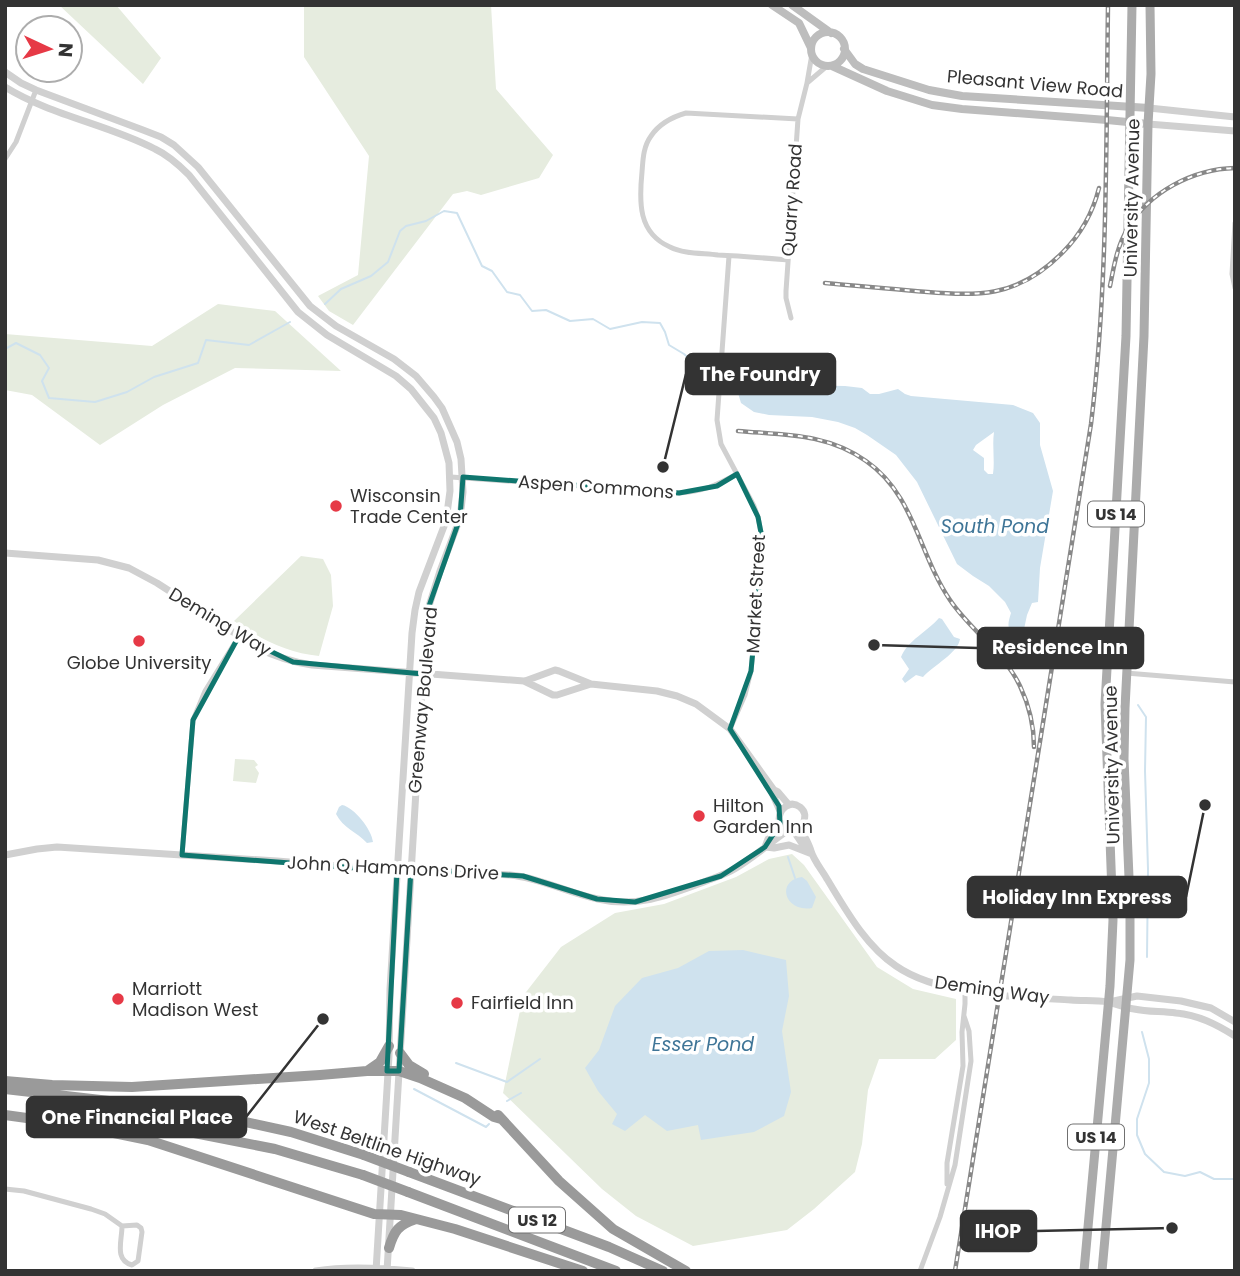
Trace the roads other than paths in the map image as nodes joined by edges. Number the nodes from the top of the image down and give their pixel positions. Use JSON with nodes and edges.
{"nodes":[{"id":1,"x":772,"y":5,"type":"edge"},
{"id":2,"x":792,"y":5,"type":"edge"},
{"id":3,"x":1132,"y":5,"type":"edge"},
{"id":4,"x":1150,"y":5,"type":"edge"},
{"id":5,"x":831,"y":33,"type":"junction"},
{"id":6,"x":844,"y":49,"type":"junction"},
{"id":7,"x":811,"y":51,"type":"junction"},
{"id":8,"x":830,"y":66,"type":"junction"},
{"id":9,"x":5,"y":72,"type":"edge"},
{"id":10,"x":807,"y":83,"type":"junction"},
{"id":11,"x":5,"y":88,"type":"edge"},
{"id":12,"x":36,"y":90,"type":"junction"},
{"id":13,"x":31,"y":102,"type":"junction"},
{"id":14,"x":1130,"y":107,"type":"junction"},
{"id":15,"x":1149,"y":108,"type":"junction"},
{"id":16,"x":1235,"y":117,"type":"edge"},
{"id":17,"x":798,"y":119,"type":"junction"},
{"id":18,"x":1130,"y":122,"type":"junction"},
{"id":19,"x":1148,"y":124,"type":"junction"},
{"id":20,"x":1235,"y":131,"type":"edge"},
{"id":21,"x":5,"y":159,"type":"edge"},
{"id":22,"x":1235,"y":223,"type":"edge"},
{"id":23,"x":729,"y":256,"type":"junction"},
{"id":24,"x":788,"y":260,"type":"junction"},
{"id":25,"x":1235,"y":288,"type":"edge"},
{"id":26,"x":791,"y":318,"type":"dead end"},
{"id":27,"x":737,"y":474,"type":"junction"},
{"id":28,"x":451,"y":477,"type":"junction"},
{"id":29,"x":463,"y":477,"type":"junction"},
{"id":30,"x":5,"y":553,"type":"edge"},
{"id":31,"x":239,"y":636,"type":"junction"},
{"id":32,"x":410,"y":673,"type":"junction"},
{"id":33,"x":1126,"y":673,"type":"junction"},
{"id":34,"x":423,"y":674,"type":"junction"},
{"id":35,"x":524,"y":681,"type":"junction"},
{"id":36,"x":1235,"y":682,"type":"edge"},
{"id":37,"x":591,"y":684,"type":"junction"},
{"id":38,"x":730,"y":729,"type":"junction"},
{"id":39,"x":774,"y":790,"type":"junction"},
{"id":40,"x":789,"y":805,"type":"junction"},
{"id":41,"x":780,"y":811,"type":"junction"},
{"id":42,"x":779,"y":824,"type":"junction"},
{"id":43,"x":803,"y":825,"type":"junction"},
{"id":44,"x":790,"y":831,"type":"junction"},
{"id":45,"x":765,"y":847,"type":"junction"},
{"id":46,"x":812,"y":854,"type":"junction"},
{"id":47,"x":5,"y":855,"type":"edge"},
{"id":48,"x":182,"y":855,"type":"junction"},
{"id":49,"x":411,"y":869,"type":"junction"},
{"id":50,"x":397,"y":870,"type":"junction"},
{"id":51,"x":965,"y":990,"type":"junction"},
{"id":52,"x":1108,"y":1002,"type":"junction"},
{"id":53,"x":1127,"y":1002,"type":"junction"},
{"id":54,"x":1235,"y":1022,"type":"edge"},
{"id":55,"x":1235,"y":1036,"type":"edge"},
{"id":56,"x":389,"y":1046,"type":"junction"},
{"id":57,"x":400,"y":1053,"type":"junction"},
{"id":58,"x":367,"y":1071,"type":"junction"},
{"id":59,"x":393,"y":1071,"type":"junction"},
{"id":60,"x":5,"y":1081,"type":"edge"},
{"id":61,"x":5,"y":1089,"type":"edge"},
{"id":62,"x":5,"y":1113,"type":"edge"},
{"id":63,"x":501,"y":1119,"type":"junction"},
{"id":64,"x":5,"y":1189,"type":"edge"},
{"id":65,"x":385,"y":1215,"type":"junction"},
{"id":66,"x":415,"y":1219,"type":"junction"},
{"id":67,"x":122,"y":1226,"type":"junction"},
{"id":68,"x":389,"y":1248,"type":"junction"},
{"id":69,"x":376,"y":1270,"type":"edge"},
{"id":70,"x":387,"y":1270,"type":"edge"},
{"id":71,"x":316,"y":1271,"type":"edge"},
{"id":72,"x":412,"y":1271,"type":"edge"},
{"id":73,"x":583,"y":1271,"type":"edge"},
{"id":74,"x":616,"y":1271,"type":"edge"},
{"id":75,"x":663,"y":1271,"type":"edge"},
{"id":76,"x":686,"y":1271,"type":"edge"},
{"id":77,"x":920,"y":1271,"type":"edge"},
{"id":78,"x":1084,"y":1271,"type":"edge"},
{"id":79,"x":1102,"y":1271,"type":"edge"}],
"edges":[{"from":1,"to":7,"type":"main road"},
{"from":2,"to":5,"type":"main road"},
{"from":3,"to":14,"type":"main road","name":"University Avenue","number":"US 14"},
{"from":4,"to":15,"type":"main road","name":"University Avenue","number":"US 14"},
{"from":5,"to":6,"type":"main road"},
{"from":5,"to":7,"type":"main road"},
{"from":6,"to":8,"type":"main road"},
{"from":6,"to":14,"type":"main road","name":"Pleasant View Road"},
{"from":7,"to":8,"type":"main road"},
{"from":7,"to":10,"type":"street","name":"Quarry Road"},
{"from":8,"to":10,"type":"street"},
{"from":8,"to":18,"type":"main road","name":"Pleasant View Road"},
{"from":9,"to":12,"type":"street","name":"Greenway Boulevard"},
{"from":10,"to":17,"type":"street","name":"Quarry Road"},
{"from":11,"to":13,"type":"street","name":"Greenway Boulevard"},
{"from":12,"to":13,"type":"street"},
{"from":12,"to":29,"type":"street","name":"Greenway Boulevard"},
{"from":13,"to":21,"type":"street"},
{"from":13,"to":28,"type":"street","name":"Greenway Boulevard"},
{"from":14,"to":15,"type":"main road","name":"Pleasant View Road"},
{"from":14,"to":18,"type":"main road","name":"University Avenue","number":"US 14"},
{"from":15,"to":16,"type":"street","name":"Pleasant View Road"},
{"from":15,"to":19,"type":"main road","name":"University Avenue","number":"US 14"},
{"from":17,"to":23,"type":"street"},
{"from":17,"to":24,"type":"street","name":"Quarry Road"},
{"from":18,"to":19,"type":"main road","name":"Pleasant View Road"},
{"from":18,"to":52,"type":"main road","name":"University Avenue","number":"US 14"},
{"from":19,"to":20,"type":"street","name":"Pleasant View Road"},
{"from":19,"to":33,"type":"main road","name":"University Avenue","number":"US 14"},
{"from":22,"to":25,"type":"street"},
{"from":23,"to":24,"type":"street"},
{"from":23,"to":27,"type":"street","name":"Market Street"},
{"from":24,"to":26,"type":"street","name":"Quarry Road"},
{"from":27,"to":29,"type":"street","name":"Aspen Commons"},
{"from":27,"to":38,"type":"street","name":"Market Street"},
{"from":28,"to":29,"type":"street","name":"Aspen Commons"},
{"from":28,"to":32,"type":"street","name":"Greenway Boulevard"},
{"from":29,"to":34,"type":"street","name":"Greenway Boulevard"},
{"from":30,"to":31,"type":"street","name":"Deming Way"},
{"from":31,"to":32,"type":"street","name":"Deming Way"},
{"from":31,"to":48,"type":"street"},
{"from":32,"to":34,"type":"street","name":"Deming Way"},
{"from":32,"to":50,"type":"street","name":"Greenway Boulevard"},
{"from":33,"to":36,"type":"street"},
{"from":33,"to":53,"type":"main road","name":"University Avenue","number":"US 14"},
{"from":34,"to":35,"type":"street","name":"Deming Way"},
{"from":34,"to":49,"type":"street","name":"Greenway Boulevard"},
{"from":35,"to":37,"type":"street","name":"Deming Way"},
{"from":35,"to":37,"type":"street","name":"Deming Way"},
{"from":37,"to":38,"type":"street","name":"Deming Way"},
{"from":38,"to":39,"type":"street","name":"Deming Way"},
{"from":39,"to":40,"type":"street","name":"Deming Way"},
{"from":39,"to":41,"type":"street","name":"Deming Way"},
{"from":40,"to":41,"type":"street"},
{"from":40,"to":43,"type":"street"},
{"from":41,"to":42,"type":"street"},
{"from":42,"to":44,"type":"street"},
{"from":42,"to":45,"type":"street","name":"John Q Hammons Drive"},
{"from":43,"to":44,"type":"street"},
{"from":43,"to":46,"type":"street","name":"Deming Way"},
{"from":44,"to":45,"type":"street","name":"John Q Hammons Drive"},
{"from":44,"to":46,"type":"street","name":"Deming Way"},
{"from":45,"to":46,"type":"street"},
{"from":45,"to":49,"type":"street","name":"John Q Hammons Drive"},
{"from":46,"to":51,"type":"street","name":"Deming Way"},
{"from":47,"to":48,"type":"street","name":"John Q Hammons Drive"},
{"from":48,"to":50,"type":"street","name":"John Q Hammons Drive"},
{"from":49,"to":50,"type":"street","name":"John Q Hammons Drive"},
{"from":49,"to":57,"type":"street","name":"Greenway Boulevard"},
{"from":50,"to":56,"type":"street","name":"Greenway Boulevard"},
{"from":51,"to":52,"type":"street","name":"Deming Way"},
{"from":51,"to":77,"type":"street"},
{"from":52,"to":53,"type":"street","name":"Deming Way"},
{"from":52,"to":78,"type":"main road","name":"University Avenue","number":"US 14"},
{"from":53,"to":54,"type":"street","name":"Deming Way"},
{"from":53,"to":55,"type":"street","name":"Deming Way"},
{"from":53,"to":79,"type":"main road","name":"University Avenue","number":"US 14"},
{"from":56,"to":58,"type":"highway"},
{"from":56,"to":59,"type":"street","name":"Greenway Boulevard"},
{"from":57,"to":59,"type":"street","name":"Greenway Boulevard"},
{"from":57,"to":63,"type":"highway"},
{"from":58,"to":59,"type":"highway"},
{"from":58,"to":60,"type":"highway"},
{"from":59,"to":63,"type":"highway"},
{"from":59,"to":65,"type":"street","name":"Greenway Boulevard"},
{"from":61,"to":75,"type":"highway","name":"West Beltline Highway","number":"US 12","bridge":true},
{"from":62,"to":65,"type":"highway"},
{"from":62,"to":74,"type":"highway","name":"West Beltline Highway","number":"US 12","bridge":true},
{"from":63,"to":76,"type":"highway"},
{"from":64,"to":67,"type":"street"},
{"from":65,"to":66,"type":"highway"},
{"from":65,"to":68,"type":"street","name":"Greenway Boulevard"},
{"from":65,"to":69,"type":"street","name":"Greenway Boulevard"},
{"from":66,"to":68,"type":"highway"},
{"from":66,"to":73,"type":"highway"},
{"from":67,"to":67,"type":"street"},
{"from":68,"to":70,"type":"street","name":"Greenway Boulevard"},
{"from":69,"to":70,"type":"street"},
{"from":69,"to":71,"type":"street"},
{"from":70,"to":72,"type":"street"}]}
